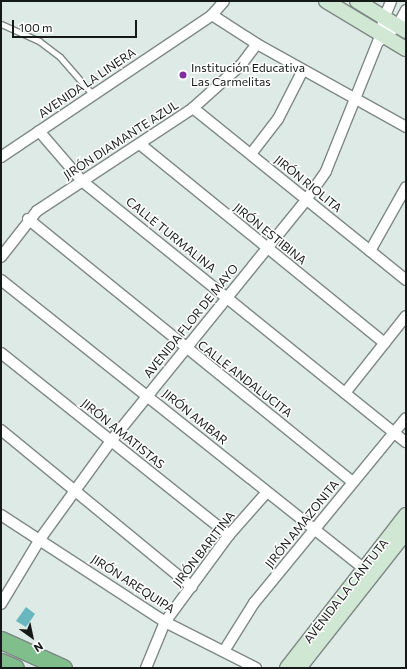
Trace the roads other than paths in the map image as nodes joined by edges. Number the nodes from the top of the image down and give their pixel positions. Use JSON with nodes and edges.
{"nodes":[{"id":1,"x":224,"y":1,"type":"edge"},
{"id":2,"x":326,"y":1,"type":"edge"},
{"id":3,"x":357,"y":1,"type":"edge"},
{"id":4,"x":390,"y":1,"type":"edge"},
{"id":5,"x":406,"y":10,"type":"edge"},
{"id":6,"x":212,"y":15,"type":"junction"},
{"id":7,"x":385,"y":17,"type":"junction"},
{"id":8,"x":1,"y":24,"type":"edge"},
{"id":9,"x":402,"y":28,"type":"edge"},
{"id":10,"x":382,"y":38,"type":"junction"},
{"id":11,"x":257,"y":44,"type":"junction"},
{"id":12,"x":406,"y":49,"type":"edge"},
{"id":13,"x":303,"y":70,"type":"junction"},
{"id":14,"x":93,"y":95,"type":"junction"},
{"id":15,"x":355,"y":98,"type":"junction"},
{"id":16,"x":193,"y":108,"type":"junction"},
{"id":17,"x":406,"y":127,"type":"edge"},
{"id":18,"x":39,"y":131,"type":"junction"},
{"id":19,"x":141,"y":145,"type":"junction"},
{"id":20,"x":251,"y":154,"type":"junction"},
{"id":21,"x":1,"y":157,"type":"edge"},
{"id":22,"x":82,"y":181,"type":"junction"},
{"id":23,"x":406,"y":187,"type":"edge"},
{"id":24,"x":306,"y":200,"type":"junction"},
{"id":25,"x":28,"y":220,"type":"junction"},
{"id":26,"x":266,"y":248,"type":"junction"},
{"id":27,"x":370,"y":250,"type":"junction"},
{"id":28,"x":1,"y":257,"type":"edge"},
{"id":29,"x":1,"y":280,"type":"edge"},
{"id":30,"x":406,"y":280,"type":"edge"},
{"id":31,"x":227,"y":297,"type":"junction"},
{"id":32,"x":406,"y":316,"type":"edge"},
{"id":33,"x":385,"y":343,"type":"junction"},
{"id":34,"x":185,"y":348,"type":"junction"},
{"id":35,"x":1,"y":353,"type":"edge"},
{"id":36,"x":345,"y":393,"type":"junction"},
{"id":37,"x":146,"y":395,"type":"junction"},
{"id":38,"x":406,"y":418,"type":"edge"},
{"id":39,"x":1,"y":430,"type":"edge"},
{"id":40,"x":394,"y":433,"type":"junction"},
{"id":41,"x":110,"y":441,"type":"junction"},
{"id":42,"x":406,"y":442,"type":"edge"},
{"id":43,"x":353,"y":482,"type":"junction"},
{"id":44,"x":74,"y":490,"type":"junction"},
{"id":45,"x":267,"y":492,"type":"junction"},
{"id":46,"x":1,"y":515,"type":"edge"},
{"id":47,"x":406,"y":515,"type":"edge"},
{"id":48,"x":314,"y":530,"type":"junction"},
{"id":49,"x":406,"y":532,"type":"edge"},
{"id":50,"x":229,"y":535,"type":"junction"},
{"id":51,"x":40,"y":539,"type":"junction"},
{"id":52,"x":368,"y":572,"type":"junction"},
{"id":53,"x":192,"y":587,"type":"junction"},
{"id":54,"x":1,"y":604,"type":"edge"},
{"id":55,"x":165,"y":622,"type":"junction"},
{"id":56,"x":1,"y":640,"type":"edge"},
{"id":57,"x":224,"y":651,"type":"junction"},
{"id":58,"x":1,"y":662,"type":"edge"},
{"id":59,"x":15,"y":668,"type":"edge"},
{"id":60,"x":63,"y":668,"type":"edge"},
{"id":61,"x":146,"y":668,"type":"edge"},
{"id":62,"x":256,"y":668,"type":"edge"},
{"id":63,"x":287,"y":668,"type":"edge"},
{"id":64,"x":299,"y":668,"type":"edge"}],
"edges":[{"from":1,"to":6,"type":"street","name":"AVENIDA LA LINERA"},
{"from":2,"to":10,"type":"main road"},
{"from":3,"to":7,"type":"main road"},
{"from":4,"to":7,"type":"street","name":"AVENIDA FLOR DE MAYO"},
{"from":5,"to":9,"type":"street","name":"AVENIDA FLOR DE MAYO"},
{"from":6,"to":11,"type":"street"},
{"from":6,"to":14,"type":"street","name":"AVENIDA LA LINERA"},
{"from":7,"to":9,"type":"main road"},
{"from":7,"to":10,"type":"street","name":"AVENIDA FLOR DE MAYO"},
{"from":8,"to":14,"type":"lane"},
{"from":9,"to":10,"type":"street","name":"AVENIDA FLOR DE MAYO"},
{"from":10,"to":12,"type":"main road"},
{"from":10,"to":15,"type":"street","name":"AVENIDA FLOR DE MAYO"},
{"from":11,"to":13,"type":"street"},
{"from":11,"to":16,"type":"street","name":"JIRÓN DIAMANTE AZUL"},
{"from":13,"to":15,"type":"street"},
{"from":13,"to":20,"type":"street"},
{"from":14,"to":18,"type":"street","name":"AVENIDA LA LINERA"},
{"from":15,"to":17,"type":"street"},
{"from":15,"to":24,"type":"street","name":"AVENIDA FLOR DE MAYO"},
{"from":16,"to":19,"type":"street","name":"JIRÓN DIAMANTE AZUL"},
{"from":16,"to":20,"type":"street","name":"JIRÓN RIOLITA"},
{"from":18,"to":21,"type":"street","name":"AVENIDA LA LINERA"},
{"from":18,"to":22,"type":"street","name":"CALLE TURMALINA"},
{"from":19,"to":22,"type":"street","name":"JIRÓN DIAMANTE AZUL"},
{"from":19,"to":26,"type":"street","name":"JIRÓN ESTIBINA"},
{"from":20,"to":24,"type":"street","name":"JIRÓN RIOLITA"},
{"from":22,"to":25,"type":"street","name":"JIRÓN DIAMANTE AZUL"},
{"from":22,"to":31,"type":"street","name":"CALLE TURMALINA"},
{"from":23,"to":27,"type":"street"},
{"from":24,"to":26,"type":"street","name":"AVENIDA FLOR DE MAYO"},
{"from":24,"to":27,"type":"street","name":"JIRÓN RIOLITA"},
{"from":25,"to":28,"type":"street","name":"JIRÓN DIAMANTE AZUL"},
{"from":25,"to":34,"type":"street","name":"CALLE ANDALUCITA"},
{"from":26,"to":31,"type":"street","name":"AVENIDA FLOR DE MAYO"},
{"from":26,"to":33,"type":"street","name":"JIRÓN ESTIBINA"},
{"from":27,"to":30,"type":"street","name":"JIRÓN RIOLITA"},
{"from":29,"to":37,"type":"street","name":"JIRÓN AMBAR"},
{"from":31,"to":34,"type":"street","name":"AVENIDA FLOR DE MAYO"},
{"from":31,"to":36,"type":"street","name":"CALLE TURMALINA"},
{"from":32,"to":33,"type":"street"},
{"from":33,"to":36,"type":"street"},
{"from":34,"to":37,"type":"street","name":"AVENIDA FLOR DE MAYO"},
{"from":34,"to":43,"type":"street","name":"CALLE ANDALUCITA"},
{"from":35,"to":41,"type":"street","name":"JIRÓN AMATISTAS"},
{"from":36,"to":40,"type":"street","name":"CALLE TURMALINA"},
{"from":37,"to":41,"type":"street","name":"AVENIDA FLOR DE MAYO"},
{"from":37,"to":45,"type":"street","name":"JIRÓN AMBAR"},
{"from":38,"to":40,"type":"street","name":"JIRÓN AMAZONITA"},
{"from":39,"to":44,"type":"street"},
{"from":40,"to":42,"type":"street","name":"CALLE TURMALINA"},
{"from":40,"to":43,"type":"street","name":"JIRÓN AMAZONITA"},
{"from":41,"to":44,"type":"street","name":"AVENIDA FLOR DE MAYO"},
{"from":41,"to":50,"type":"street","name":"JIRÓN AMATISTAS"},
{"from":43,"to":48,"type":"street","name":"JIRÓN AMAZONITA"},
{"from":44,"to":51,"type":"street","name":"AVENIDA FLOR DE MAYO"},
{"from":44,"to":53,"type":"street"},
{"from":45,"to":48,"type":"street","name":"JIRÓN AMBAR"},
{"from":45,"to":50,"type":"street","name":"JIRÓN BARITINA"},
{"from":46,"to":51,"type":"street","name":"JIRÓN AREQUIPA"},
{"from":47,"to":52,"type":"main road","name":"AVENIDA LA CANTUTA"},
{"from":48,"to":52,"type":"street","name":"JIRÓN AMBAR"},
{"from":48,"to":57,"type":"street","name":"JIRÓN AMAZONITA"},
{"from":49,"to":52,"type":"main road","name":"AVENIDA LA CANTUTA"},
{"from":50,"to":53,"type":"street","name":"JIRÓN BARITINA"},
{"from":51,"to":54,"type":"street","name":"AVENIDA FLOR DE MAYO"},
{"from":51,"to":55,"type":"street","name":"JIRÓN AREQUIPA"},
{"from":52,"to":63,"type":"main road","name":"AVENIDA LA CANTUTA"},
{"from":52,"to":64,"type":"main road","name":"AVENIDA LA CANTUTA"},
{"from":53,"to":55,"type":"street","name":"JIRÓN BARITINA"},
{"from":55,"to":57,"type":"street","name":"JIRÓN AREQUIPA"},
{"from":55,"to":61,"type":"street","name":"JIRÓN BARITINA"},
{"from":56,"to":60,"type":"highway"},
{"from":57,"to":62,"type":"street","name":"JIRÓN AREQUIPA"},
{"from":58,"to":59,"type":"highway"}]}
